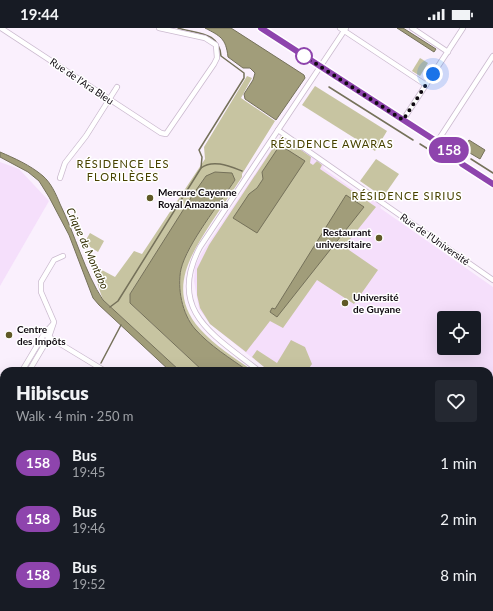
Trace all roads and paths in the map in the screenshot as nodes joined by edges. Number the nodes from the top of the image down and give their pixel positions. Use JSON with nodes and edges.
{"nodes":[{"id":1,"x":1,"y":28,"type":"edge"},
{"id":2,"x":159,"y":28,"type":"edge"},
{"id":3,"x":261,"y":28,"type":"edge"},
{"id":4,"x":412,"y":28,"type":"edge"},
{"id":5,"x":463,"y":28,"type":"edge"},
{"id":6,"x":343,"y":29,"type":"edge"},
{"id":7,"x":448,"y":52,"type":"junction"},
{"id":8,"x":493,"y":56,"type":"edge"},
{"id":9,"x":320,"y":66,"type":"junction"},
{"id":10,"x":426,"y":85,"type":"junction"},
{"id":11,"x":117,"y":88,"type":"dead end"},
{"id":12,"x":108,"y":99,"type":"junction"},
{"id":13,"x":403,"y":120,"type":"junction"},
{"id":14,"x":278,"y":130,"type":"junction"},
{"id":15,"x":437,"y":142,"type":"junction"},
{"id":16,"x":60,"y":178,"type":"dead end"},
{"id":17,"x":493,"y":184,"type":"edge"},
{"id":18,"x":63,"y":256,"type":"dead end"},
{"id":19,"x":493,"y":280,"type":"edge"},
{"id":20,"x":53,"y":324,"type":"junction"},
{"id":21,"x":44,"y":334,"type":"junction"},
{"id":22,"x":49,"y":337,"type":"junction"},
{"id":23,"x":24,"y":367,"type":"edge"},
{"id":24,"x":31,"y":367,"type":"edge"},
{"id":25,"x":98,"y":367,"type":"edge"},
{"id":26,"x":254,"y":367,"type":"edge"}],
"edges":[{"from":1,"to":12,"type":"street","name":"Rue de l'Ara Bleu"},
{"from":2,"to":12,"type":"street","name":"Rue de l'Ara Bleu"},
{"from":3,"to":9,"type":"street"},
{"from":4,"to":7,"type":"street"},
{"from":5,"to":7,"type":"street"},
{"from":6,"to":9,"type":"street"},
{"from":6,"to":10,"type":"street"},
{"from":7,"to":10,"type":"street"},
{"from":8,"to":15,"type":"street"},
{"from":9,"to":13,"type":"street"},
{"from":9,"to":14,"type":"street"},
{"from":10,"to":13,"type":"street"},
{"from":11,"to":12,"type":"street"},
{"from":12,"to":16,"type":"street"},
{"from":13,"to":15,"type":"street"},
{"from":14,"to":19,"type":"street","name":"Rue de l'Université"},
{"from":14,"to":26,"type":"street"},
{"from":15,"to":17,"type":"street"},
{"from":18,"to":20,"type":"street"},
{"from":20,"to":21,"type":"street"},
{"from":20,"to":22,"type":"street"},
{"from":21,"to":22,"type":"street"},
{"from":21,"to":23,"type":"street"},
{"from":22,"to":24,"type":"street"},
{"from":22,"to":25,"type":"street"}]}
